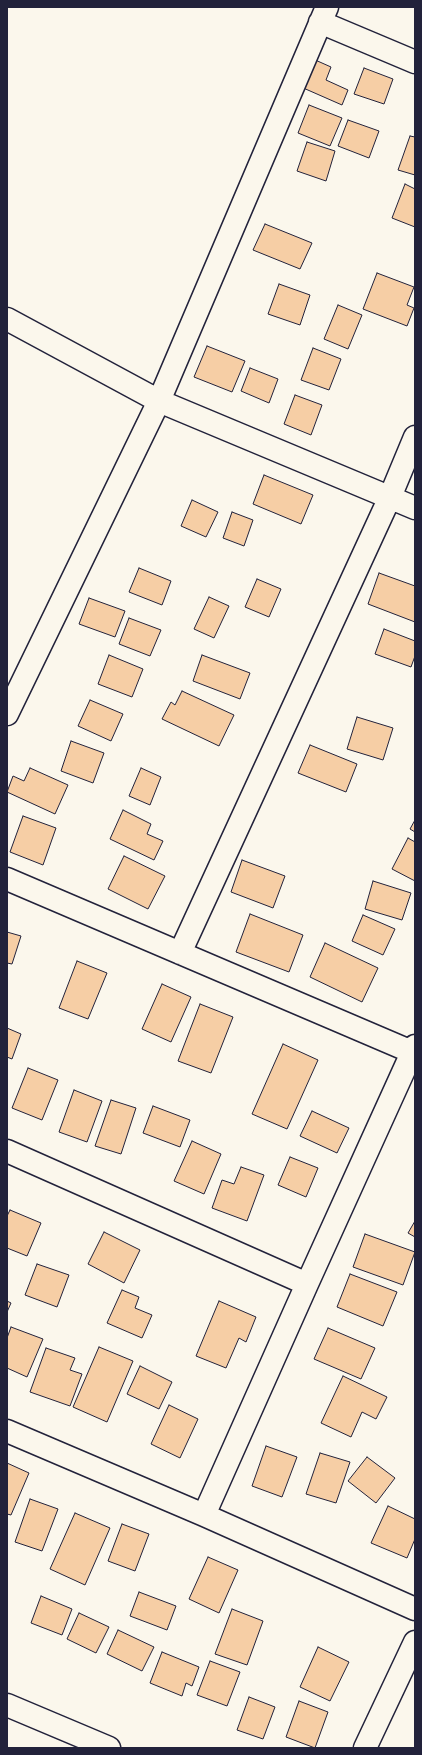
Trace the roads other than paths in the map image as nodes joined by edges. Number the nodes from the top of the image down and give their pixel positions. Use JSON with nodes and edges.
{"nodes":[{"id":1,"x":323,"y":14,"type":"edge"},
{"id":2,"x":415,"y":62,"type":"edge"},
{"id":3,"x":7,"y":319,"type":"edge"},
{"id":4,"x":158,"y":401,"type":"junction"},
{"id":5,"x":415,"y":437,"type":"edge"},
{"id":6,"x":390,"y":497,"type":"junction"},
{"id":7,"x":415,"y":508,"type":"edge"},
{"id":8,"x":7,"y":714,"type":"edge"},
{"id":9,"x":7,"y":879,"type":"edge"},
{"id":10,"x":180,"y":953,"type":"junction"},
{"id":11,"x":414,"y":1049,"type":"edge"},
{"id":12,"x":7,"y":1151,"type":"edge"},
{"id":13,"x":307,"y":1284,"type":"junction"},
{"id":14,"x":7,"y":1431,"type":"edge"},
{"id":15,"x":204,"y":1515,"type":"junction"},
{"id":16,"x":415,"y":1609,"type":"edge"},
{"id":17,"x":415,"y":1642,"type":"edge"},
{"id":18,"x":7,"y":1705,"type":"edge"},
{"id":19,"x":109,"y":1748,"type":"edge"},
{"id":20,"x":365,"y":1748,"type":"edge"}],
"edges":[{"from":1,"to":2,"type":"street"},
{"from":1,"to":4,"type":"street"},
{"from":3,"to":4,"type":"street"},
{"from":4,"to":6,"type":"street"},
{"from":4,"to":8,"type":"street"},
{"from":5,"to":6,"type":"street"},
{"from":6,"to":7,"type":"street"},
{"from":6,"to":10,"type":"street"},
{"from":9,"to":10,"type":"street"},
{"from":10,"to":11,"type":"street"},
{"from":11,"to":13,"type":"street"},
{"from":12,"to":13,"type":"street"},
{"from":13,"to":15,"type":"street"},
{"from":14,"to":15,"type":"street"},
{"from":15,"to":16,"type":"street"},
{"from":17,"to":20,"type":"street"},
{"from":18,"to":19,"type":"street"}]}
